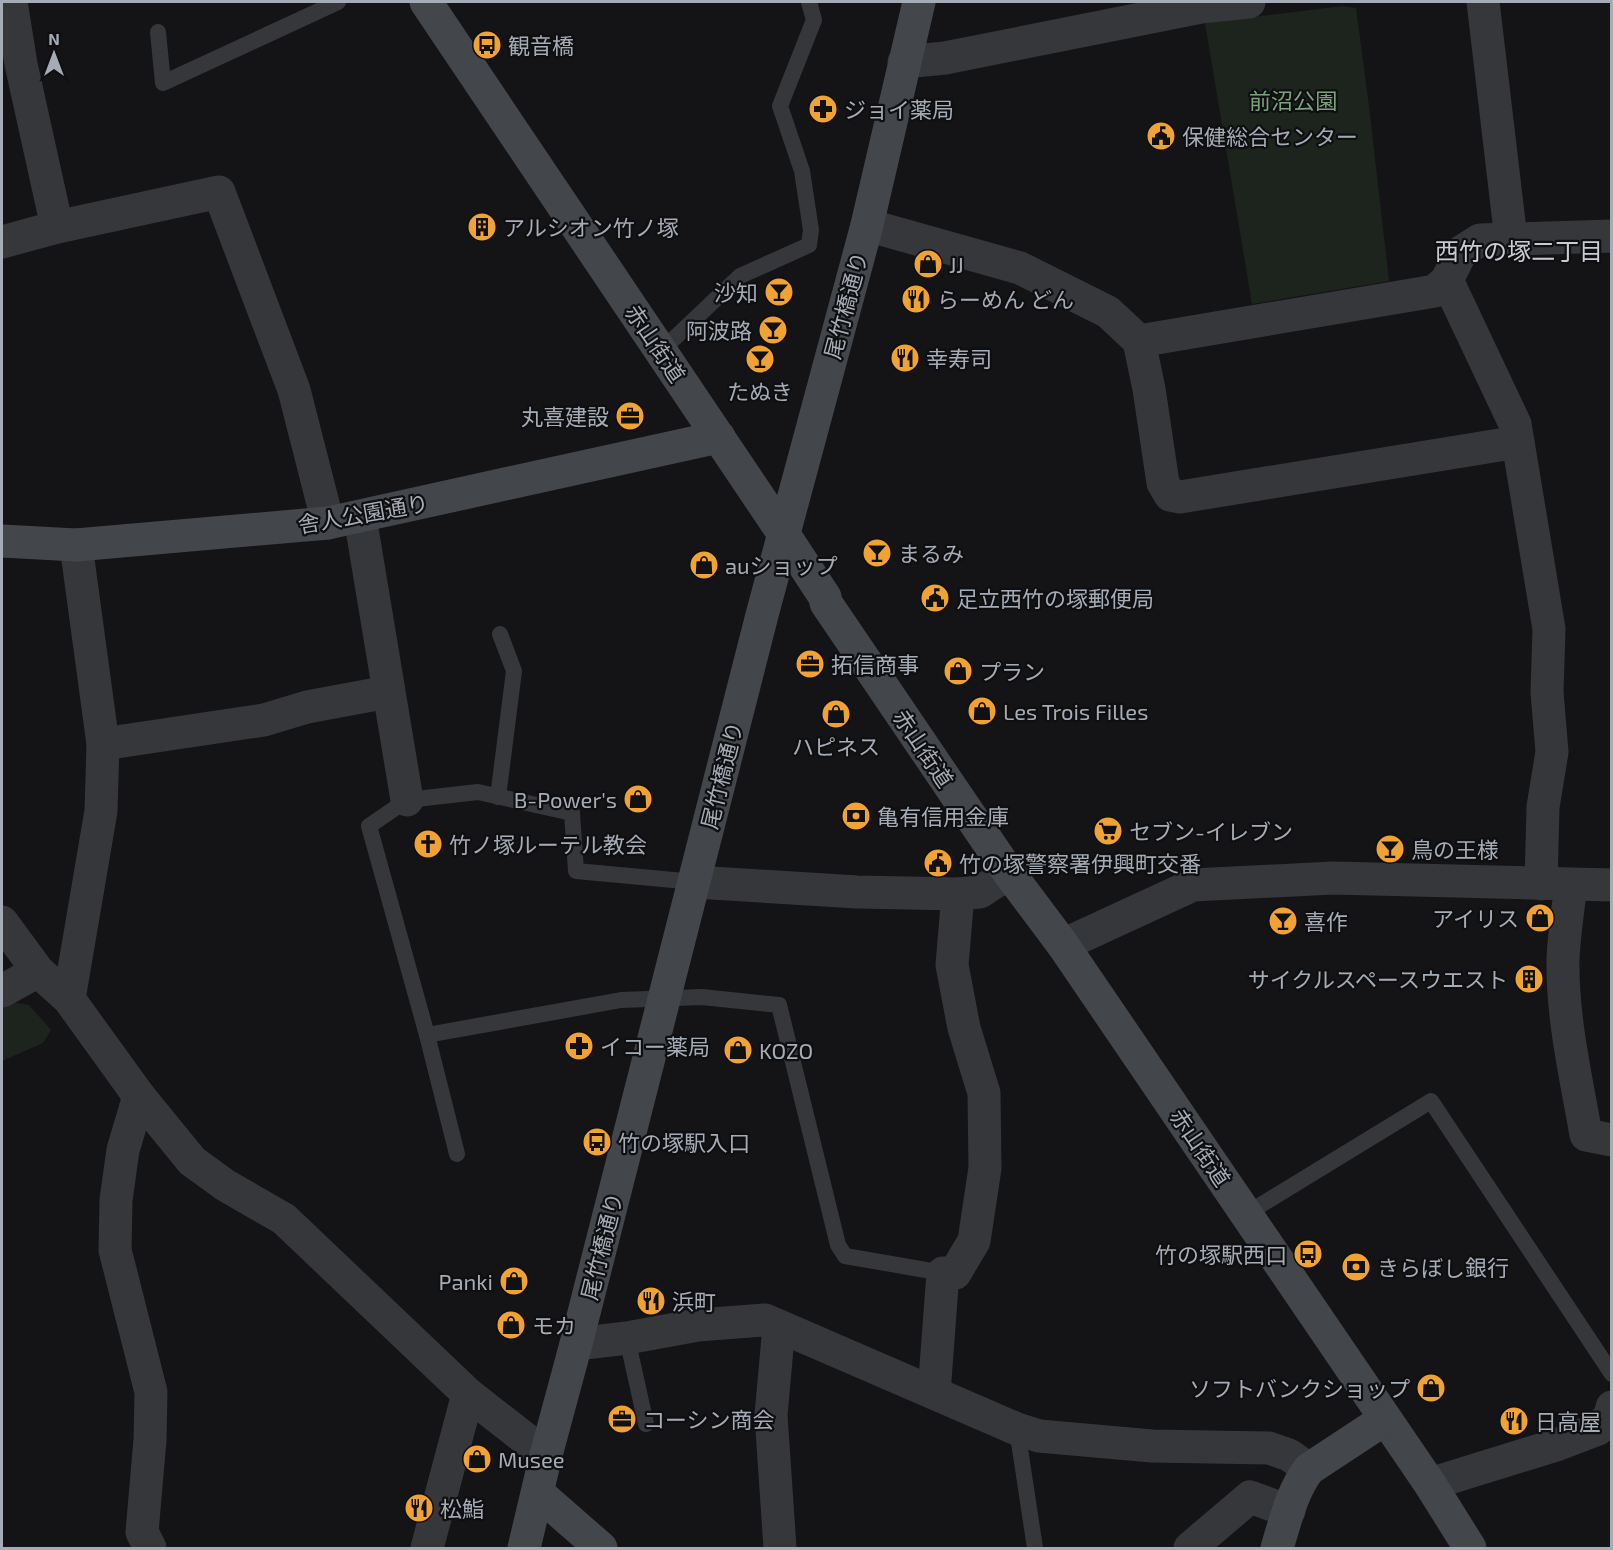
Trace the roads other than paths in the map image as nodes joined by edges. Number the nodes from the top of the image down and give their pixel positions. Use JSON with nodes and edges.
{"nodes":[{"id":1,"x":12,"y":2,"type":"edge"},
{"id":2,"x":338,"y":2,"type":"edge"},
{"id":3,"x":426,"y":2,"type":"edge"},
{"id":4,"x":809,"y":2,"type":"edge"},
{"id":5,"x":919,"y":2,"type":"edge"},
{"id":6,"x":1232,"y":2,"type":"edge"},
{"id":7,"x":1483,"y":2,"type":"edge"},
{"id":8,"x":158,"y":32,"type":"dead end"},
{"id":9,"x":904,"y":62,"type":"junction"},
{"id":10,"x":867,"y":225,"type":"junction"},
{"id":11,"x":57,"y":227,"type":"junction"},
{"id":12,"x":1611,"y":236,"type":"edge"},
{"id":13,"x":1511,"y":239,"type":"junction"},
{"id":14,"x":2,"y":242,"type":"edge"},
{"id":15,"x":1447,"y":280,"type":"junction"},
{"id":16,"x":1139,"y":342,"type":"junction"},
{"id":17,"x":661,"y":351,"type":"junction"},
{"id":18,"x":719,"y":437,"type":"junction"},
{"id":19,"x":1518,"y":442,"type":"junction"},
{"id":20,"x":360,"y":517,"type":"junction"},
{"id":21,"x":328,"y":523,"type":"junction"},
{"id":22,"x":783,"y":532,"type":"junction"},
{"id":23,"x":2,"y":541,"type":"edge"},
{"id":24,"x":76,"y":545,"type":"junction"},
{"id":25,"x":500,"y":634,"type":"dead end"},
{"id":26,"x":388,"y":692,"type":"junction"},
{"id":27,"x":103,"y":744,"type":"junction"},
{"id":28,"x":498,"y":796,"type":"junction"},
{"id":29,"x":407,"y":800,"type":"junction"},
{"id":30,"x":1009,"y":873,"type":"junction"},
{"id":31,"x":694,"y":882,"type":"junction"},
{"id":32,"x":1556,"y":885,"type":"junction"},
{"id":33,"x":1611,"y":885,"type":"edge"},
{"id":34,"x":958,"y":894,"type":"junction"},
{"id":35,"x":2,"y":922,"type":"edge"},
{"id":36,"x":1063,"y":945,"type":"junction"},
{"id":37,"x":38,"y":971,"type":"junction"},
{"id":38,"x":2,"y":991,"type":"edge"},
{"id":39,"x":664,"y":998,"type":"junction"},
{"id":40,"x":69,"y":999,"type":"junction"},
{"id":41,"x":427,"y":1035,"type":"junction"},
{"id":42,"x":139,"y":1096,"type":"junction"},
{"id":43,"x":1611,"y":1140,"type":"edge"},
{"id":44,"x":457,"y":1154,"type":"dead end"},
{"id":45,"x":1246,"y":1214,"type":"junction"},
{"id":46,"x":943,"y":1273,"type":"junction"},
{"id":47,"x":779,"y":1326,"type":"junction"},
{"id":48,"x":627,"y":1338,"type":"junction"},
{"id":49,"x":576,"y":1344,"type":"junction"},
{"id":50,"x":1611,"y":1374,"type":"edge"},
{"id":51,"x":934,"y":1393,"type":"junction"},
{"id":52,"x":468,"y":1395,"type":"junction"},
{"id":53,"x":1611,"y":1407,"type":"edge"},
{"id":54,"x":1385,"y":1419,"type":"junction"},
{"id":55,"x":646,"y":1424,"type":"dead end"},
{"id":56,"x":1017,"y":1429,"type":"junction"},
{"id":57,"x":546,"y":1455,"type":"junction"},
{"id":58,"x":1309,"y":1469,"type":"junction"},
{"id":59,"x":1430,"y":1484,"type":"junction"},
{"id":60,"x":538,"y":1493,"type":"junction"},
{"id":61,"x":1289,"y":1511,"type":"junction"},
{"id":62,"x":150,"y":1548,"type":"edge"},
{"id":63,"x":427,"y":1548,"type":"edge"},
{"id":64,"x":524,"y":1548,"type":"edge"},
{"id":65,"x":601,"y":1548,"type":"edge"},
{"id":66,"x":780,"y":1548,"type":"edge"},
{"id":67,"x":1035,"y":1548,"type":"edge"},
{"id":68,"x":1190,"y":1548,"type":"edge"},
{"id":69,"x":1277,"y":1548,"type":"edge"},
{"id":70,"x":1470,"y":1548,"type":"edge"}],
"edges":[{"from":1,"to":11,"type":"street"},
{"from":2,"to":8,"type":"lane"},
{"from":3,"to":17,"type":"street","name":"赤山街道"},
{"from":4,"to":17,"type":"lane"},
{"from":5,"to":9,"type":"street","name":"尾竹橋通り"},
{"from":6,"to":9,"type":"street"},
{"from":7,"to":13,"type":"street"},
{"from":9,"to":10,"type":"street","name":"尾竹橋通り"},
{"from":10,"to":16,"type":"street"},
{"from":10,"to":22,"type":"street","name":"尾竹橋通り"},
{"from":11,"to":14,"type":"street"},
{"from":11,"to":21,"type":"street"},
{"from":12,"to":13,"type":"street"},
{"from":13,"to":15,"type":"street"},
{"from":15,"to":16,"type":"street"},
{"from":15,"to":19,"type":"street"},
{"from":16,"to":19,"type":"street"},
{"from":17,"to":18,"type":"street","name":"赤山街道"},
{"from":18,"to":20,"type":"street","name":"舎人公園通り"},
{"from":18,"to":22,"type":"street","name":"赤山街道"},
{"from":19,"to":32,"type":"street"},
{"from":20,"to":21,"type":"street","name":"舎人公園通り"},
{"from":20,"to":26,"type":"street"},
{"from":21,"to":24,"type":"street","name":"舎人公園通り"},
{"from":22,"to":30,"type":"street","name":"赤山街道"},
{"from":22,"to":31,"type":"street","name":"尾竹橋通り"},
{"from":23,"to":24,"type":"street","name":"舎人公園通り"},
{"from":24,"to":27,"type":"street"},
{"from":25,"to":28,"type":"lane"},
{"from":26,"to":27,"type":"street"},
{"from":26,"to":29,"type":"street"},
{"from":27,"to":40,"type":"street"},
{"from":28,"to":29,"type":"lane"},
{"from":28,"to":31,"type":"lane"},
{"from":29,"to":41,"type":"lane"},
{"from":30,"to":34,"type":"street"},
{"from":30,"to":36,"type":"street","name":"赤山街道"},
{"from":31,"to":34,"type":"street"},
{"from":31,"to":39,"type":"street","name":"尾竹橋通り"},
{"from":32,"to":33,"type":"street"},
{"from":32,"to":36,"type":"street"},
{"from":32,"to":43,"type":"street"},
{"from":34,"to":46,"type":"street"},
{"from":35,"to":37,"type":"street"},
{"from":36,"to":45,"type":"street","name":"赤山街道"},
{"from":37,"to":38,"type":"street"},
{"from":37,"to":40,"type":"street"},
{"from":39,"to":41,"type":"lane"},
{"from":39,"to":46,"type":"lane"},
{"from":39,"to":49,"type":"street","name":"尾竹橋通り"},
{"from":40,"to":42,"type":"street"},
{"from":41,"to":44,"type":"lane"},
{"from":42,"to":52,"type":"street"},
{"from":42,"to":62,"type":"street"},
{"from":45,"to":50,"type":"lane"},
{"from":45,"to":54,"type":"street","name":"赤山街道"},
{"from":46,"to":51,"type":"street"},
{"from":47,"to":48,"type":"street"},
{"from":47,"to":51,"type":"street"},
{"from":47,"to":66,"type":"street"},
{"from":48,"to":49,"type":"street"},
{"from":48,"to":55,"type":"lane"},
{"from":49,"to":57,"type":"street","name":"尾竹橋通り"},
{"from":51,"to":56,"type":"street"},
{"from":52,"to":57,"type":"street"},
{"from":52,"to":63,"type":"street"},
{"from":53,"to":59,"type":"street"},
{"from":54,"to":58,"type":"street"},
{"from":54,"to":59,"type":"street","name":"赤山街道"},
{"from":56,"to":58,"type":"street"},
{"from":56,"to":67,"type":"lane"},
{"from":57,"to":60,"type":"street","name":"尾竹橋通り"},
{"from":58,"to":61,"type":"street"},
{"from":59,"to":70,"type":"street","name":"赤山街道"},
{"from":60,"to":64,"type":"street","name":"尾竹橋通り"},
{"from":60,"to":65,"type":"street"},
{"from":61,"to":68,"type":"street"},
{"from":61,"to":69,"type":"street"}]}
